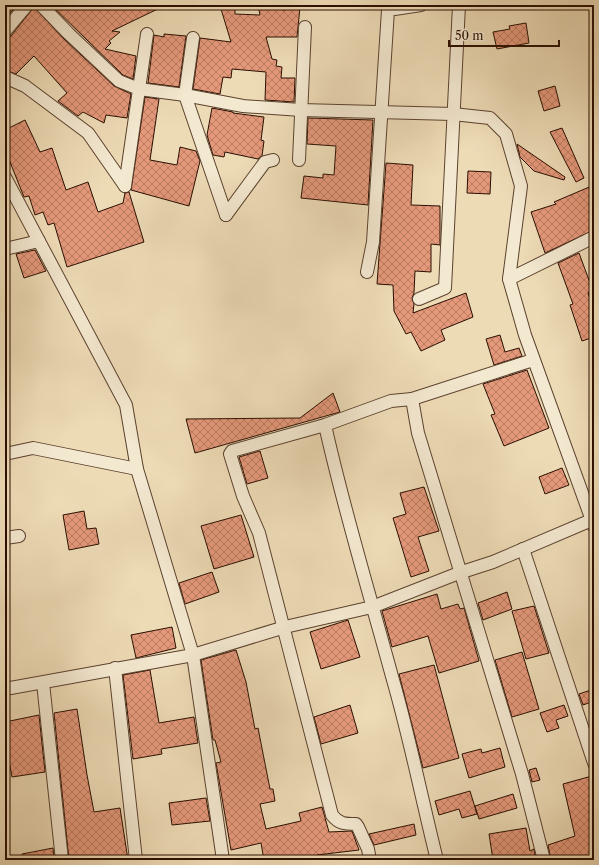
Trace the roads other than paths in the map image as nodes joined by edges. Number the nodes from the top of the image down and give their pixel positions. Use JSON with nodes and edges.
{"nodes":[{"id":1,"x":27,"y":5,"type":"edge"},
{"id":2,"x":41,"y":5,"type":"edge"},
{"id":3,"x":421,"y":5,"type":"edge"},
{"id":4,"x":460,"y":5,"type":"edge"},
{"id":5,"x":305,"y":27,"type":"dead end"},
{"id":6,"x":5,"y":31,"type":"edge"},
{"id":7,"x":147,"y":34,"type":"dead end"},
{"id":8,"x":193,"y":38,"type":"dead end"},
{"id":9,"x":5,"y":77,"type":"edge"},
{"id":10,"x":139,"y":89,"type":"junction"},
{"id":11,"x":185,"y":95,"type":"junction"},
{"id":12,"x":301,"y":110,"type":"junction"},
{"id":13,"x":380,"y":111,"type":"junction"},
{"id":14,"x":453,"y":114,"type":"junction"},
{"id":15,"x":273,"y":160,"type":"dead end"},
{"id":16,"x":299,"y":160,"type":"dead end"},
{"id":17,"x":5,"y":177,"type":"edge"},
{"id":18,"x":594,"y":237,"type":"edge"},
{"id":19,"x":39,"y":241,"type":"junction"},
{"id":20,"x":5,"y":249,"type":"edge"},
{"id":21,"x":367,"y":272,"type":"dead end"},
{"id":22,"x":509,"y":279,"type":"junction"},
{"id":23,"x":419,"y":299,"type":"dead end"},
{"id":24,"x":533,"y":360,"type":"junction"},
{"id":25,"x":412,"y":399,"type":"junction"},
{"id":26,"x":325,"y":425,"type":"junction"},
{"id":27,"x":5,"y":454,"type":"edge"},
{"id":28,"x":137,"y":469,"type":"junction"},
{"id":29,"x":593,"y":522,"type":"edge"},
{"id":30,"x":20,"y":536,"type":"dead end"},
{"id":31,"x":5,"y":538,"type":"edge"},
{"id":32,"x":523,"y":549,"type":"junction"},
{"id":33,"x":459,"y":573,"type":"junction"},
{"id":34,"x":372,"y":607,"type":"junction"},
{"id":35,"x":285,"y":627,"type":"junction"},
{"id":36,"x":193,"y":656,"type":"junction"},
{"id":37,"x":115,"y":668,"type":"junction"},
{"id":38,"x":43,"y":683,"type":"junction"},
{"id":39,"x":5,"y":689,"type":"edge"},
{"id":40,"x":594,"y":763,"type":"edge"},
{"id":41,"x":62,"y":860,"type":"edge"},
{"id":42,"x":136,"y":860,"type":"edge"},
{"id":43,"x":223,"y":860,"type":"edge"},
{"id":44,"x":370,"y":860,"type":"edge"},
{"id":45,"x":437,"y":860,"type":"edge"},
{"id":46,"x":544,"y":860,"type":"edge"}],
"edges":[{"from":1,"to":6,"type":"street"},
{"from":2,"to":10,"type":"street"},
{"from":3,"to":13,"type":"street"},
{"from":4,"to":14,"type":"street"},
{"from":5,"to":12,"type":"street"},
{"from":7,"to":10,"type":"street"},
{"from":8,"to":11,"type":"street"},
{"from":9,"to":10,"type":"street"},
{"from":10,"to":11,"type":"street"},
{"from":11,"to":12,"type":"street"},
{"from":11,"to":15,"type":"street"},
{"from":12,"to":13,"type":"street"},
{"from":12,"to":16,"type":"street"},
{"from":13,"to":14,"type":"street"},
{"from":13,"to":21,"type":"street"},
{"from":14,"to":22,"type":"street"},
{"from":14,"to":23,"type":"street"},
{"from":17,"to":19,"type":"street"},
{"from":18,"to":22,"type":"street"},
{"from":19,"to":20,"type":"street"},
{"from":19,"to":28,"type":"street"},
{"from":22,"to":24,"type":"street"},
{"from":24,"to":25,"type":"street"},
{"from":24,"to":29,"type":"street"},
{"from":25,"to":26,"type":"street"},
{"from":25,"to":33,"type":"street"},
{"from":26,"to":34,"type":"street"},
{"from":26,"to":35,"type":"street"},
{"from":27,"to":28,"type":"street"},
{"from":28,"to":36,"type":"street"},
{"from":29,"to":32,"type":"street"},
{"from":30,"to":31,"type":"street"},
{"from":32,"to":33,"type":"street"},
{"from":32,"to":40,"type":"street"},
{"from":33,"to":34,"type":"street"},
{"from":33,"to":46,"type":"street"},
{"from":34,"to":35,"type":"street"},
{"from":34,"to":45,"type":"street"},
{"from":35,"to":36,"type":"street"},
{"from":35,"to":44,"type":"street"},
{"from":36,"to":37,"type":"street"},
{"from":36,"to":43,"type":"street"},
{"from":37,"to":38,"type":"street"},
{"from":37,"to":42,"type":"street"},
{"from":38,"to":39,"type":"street"},
{"from":38,"to":41,"type":"street"}]}
